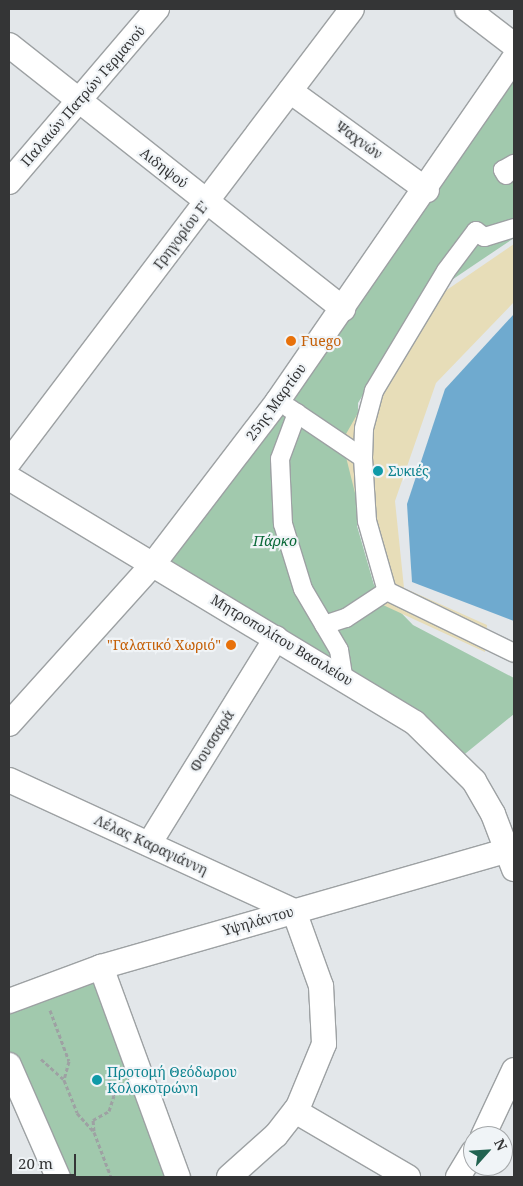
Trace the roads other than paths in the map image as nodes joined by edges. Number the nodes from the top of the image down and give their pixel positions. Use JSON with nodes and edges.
{"nodes":[{"id":1,"x":157,"y":9,"type":"edge"},
{"id":2,"x":352,"y":9,"type":"edge"},
{"id":3,"x":467,"y":9,"type":"edge"},
{"id":4,"x":9,"y":45,"type":"edge"},
{"id":5,"x":514,"y":45,"type":"edge"},
{"id":6,"x":514,"y":58,"type":"edge"},
{"id":7,"x":290,"y":91,"type":"junction"},
{"id":8,"x":79,"y":100,"type":"junction"},
{"id":9,"x":9,"y":182,"type":"edge"},
{"id":10,"x":427,"y":190,"type":"junction"},
{"id":11,"x":207,"y":201,"type":"junction"},
{"id":12,"x":514,"y":228,"type":"edge"},
{"id":13,"x":343,"y":309,"type":"junction"},
{"id":14,"x":287,"y":407,"type":"junction"},
{"id":15,"x":364,"y":458,"type":"junction"},
{"id":16,"x":9,"y":462,"type":"edge"},
{"id":17,"x":9,"y":478,"type":"edge"},
{"id":18,"x":154,"y":563,"type":"junction"},
{"id":19,"x":387,"y":590,"type":"junction"},
{"id":20,"x":324,"y":625,"type":"junction"},
{"id":21,"x":276,"y":638,"type":"junction"},
{"id":22,"x":514,"y":653,"type":"edge"},
{"id":23,"x":343,"y":676,"type":"junction"},
{"id":24,"x":9,"y":724,"type":"edge"},
{"id":25,"x":9,"y":780,"type":"edge"},
{"id":26,"x":149,"y":844,"type":"junction"},
{"id":27,"x":512,"y":859,"type":"edge"},
{"id":28,"x":294,"y":911,"type":"junction"},
{"id":29,"x":102,"y":967,"type":"junction"},
{"id":30,"x":9,"y":1001,"type":"edge"},
{"id":31,"x":9,"y":1065,"type":"edge"},
{"id":32,"x":514,"y":1070,"type":"edge"},
{"id":33,"x":295,"y":1111,"type":"junction"},
{"id":34,"x":488,"y":1126,"type":"edge"},
{"id":35,"x":58,"y":1177,"type":"edge"},
{"id":36,"x":178,"y":1177,"type":"edge"},
{"id":37,"x":229,"y":1177,"type":"edge"},
{"id":38,"x":408,"y":1177,"type":"edge"}],
"edges":[{"from":1,"to":8,"type":"street","name":"Παλαιών Πατρών Γερμανού"},
{"from":2,"to":7,"type":"street","name":"Γρηγορίου Ε'"},
{"from":3,"to":5,"type":"street"},
{"from":4,"to":8,"type":"street","name":"Αιδηψού"},
{"from":6,"to":10,"type":"street","name":"25ης Μαρτίου"},
{"from":7,"to":10,"type":"street","name":"Ψαχνών"},
{"from":7,"to":11,"type":"street","name":"Γρηγορίου Ε'"},
{"from":8,"to":9,"type":"street","name":"Παλαιών Πατρών Γερμανού"},
{"from":8,"to":11,"type":"street","name":"Αιδηψού"},
{"from":10,"to":13,"type":"street","name":"25ης Μαρτίου"},
{"from":11,"to":13,"type":"street","name":"Αιδηψού"},
{"from":11,"to":16,"type":"street","name":"Γρηγορίου Ε'"},
{"from":12,"to":15,"type":"street"},
{"from":13,"to":14,"type":"street","name":"25ης Μαρτίου"},
{"from":14,"to":15,"type":"street"},
{"from":14,"to":18,"type":"street","name":"25ης Μαρτίου"},
{"from":14,"to":20,"type":"street"},
{"from":15,"to":19,"type":"street"},
{"from":17,"to":18,"type":"street","name":"Μητροπολίτου Βασιλείου"},
{"from":18,"to":21,"type":"street","name":"Μητροπολίτου Βασιλείου"},
{"from":18,"to":24,"type":"street","name":"25ης Μαρτίου"},
{"from":19,"to":20,"type":"street"},
{"from":19,"to":22,"type":"street"},
{"from":20,"to":23,"type":"street"},
{"from":21,"to":23,"type":"street","name":"Μητροπολίτου Βασιλείου"},
{"from":21,"to":26,"type":"street","name":"Φουσσαρά"},
{"from":23,"to":27,"type":"street","name":"Μητροπολίτου Βασιλείου"},
{"from":25,"to":26,"type":"street","name":"Λέλας Καραγιάννη"},
{"from":26,"to":28,"type":"street","name":"Λέλας Καραγιάννη"},
{"from":27,"to":28,"type":"street","name":"Υψηλάντου"},
{"from":28,"to":29,"type":"street","name":"Υψηλάντου"},
{"from":28,"to":33,"type":"street"},
{"from":29,"to":30,"type":"street","name":"Υψηλάντου"},
{"from":29,"to":36,"type":"street"},
{"from":31,"to":35,"type":"street"},
{"from":32,"to":34,"type":"street"},
{"from":33,"to":37,"type":"street"},
{"from":33,"to":38,"type":"street"}]}
